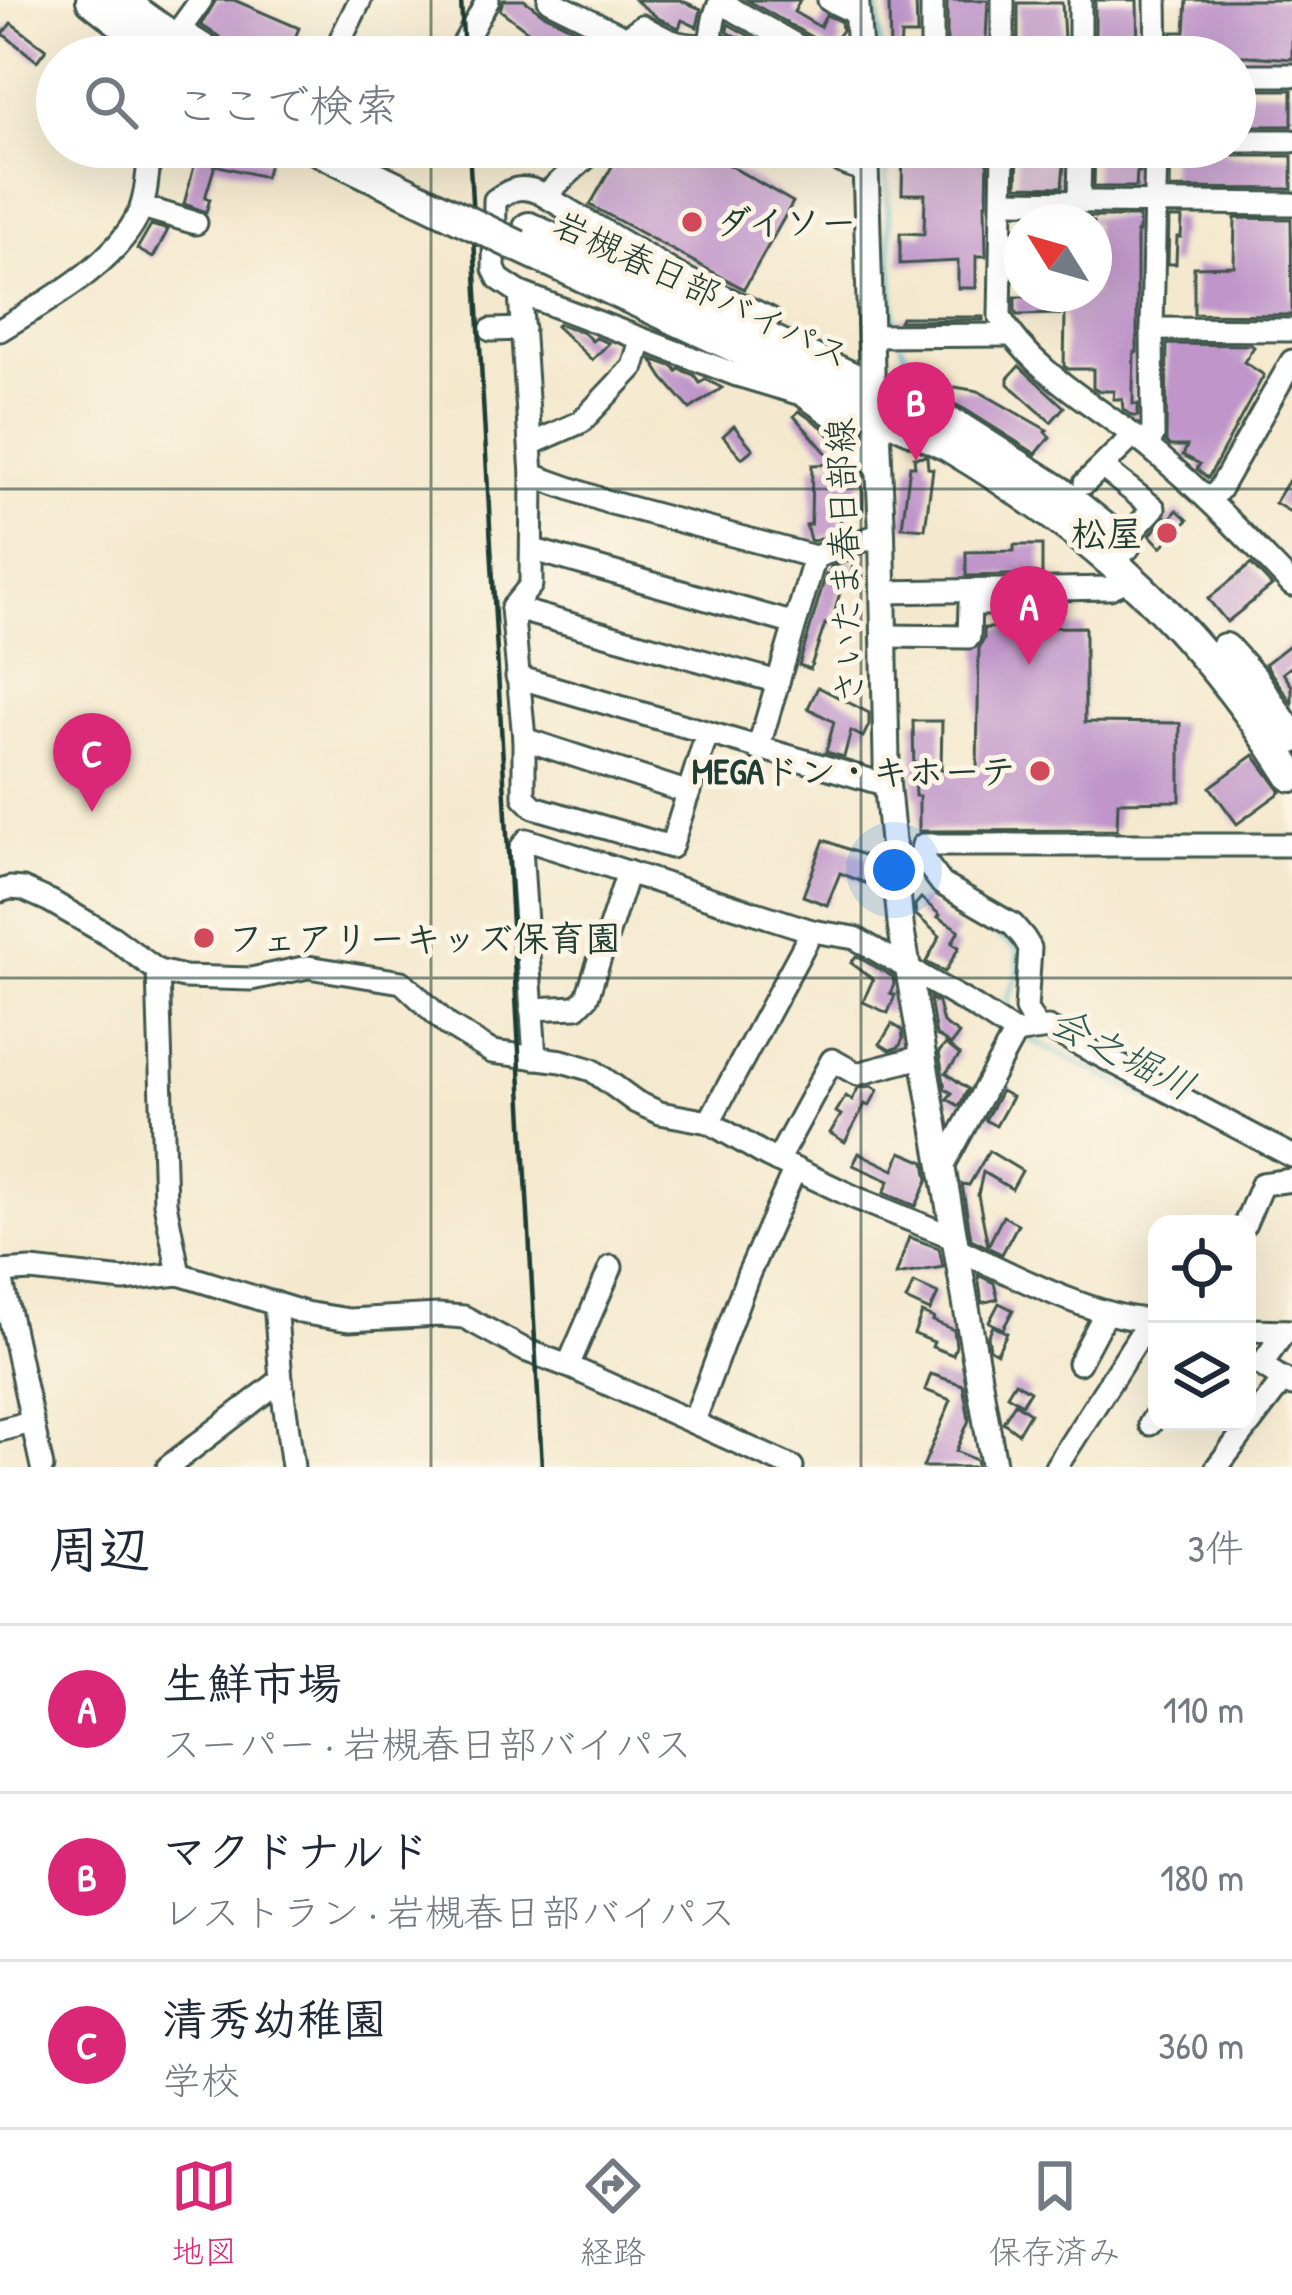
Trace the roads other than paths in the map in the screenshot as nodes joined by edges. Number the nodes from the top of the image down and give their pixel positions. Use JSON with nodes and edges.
{"nodes":[{"id":1,"x":92,"y":0,"type":"edge"},
{"id":2,"x":120,"y":0,"type":"edge"},
{"id":3,"x":201,"y":0,"type":"edge"},
{"id":4,"x":360,"y":0,"type":"edge"},
{"id":5,"x":488,"y":0,"type":"edge"},
{"id":6,"x":549,"y":0,"type":"edge"},
{"id":7,"x":829,"y":0,"type":"edge"},
{"id":8,"x":932,"y":0,"type":"edge"},
{"id":9,"x":1003,"y":0,"type":"edge"},
{"id":10,"x":1080,"y":0,"type":"edge"},
{"id":11,"x":1156,"y":0,"type":"edge"},
{"id":12,"x":721,"y":1,"type":"edge"},
{"id":13,"x":856,"y":7,"type":"edge"},
{"id":14,"x":156,"y":36,"type":"edge"},
{"id":15,"x":164,"y":36,"type":"edge"},
{"id":16,"x":187,"y":36,"type":"edge"},
{"id":17,"x":342,"y":36,"type":"edge"},
{"id":18,"x":468,"y":36,"type":"edge"},
{"id":19,"x":622,"y":36,"type":"edge"},
{"id":20,"x":629,"y":36,"type":"edge"},
{"id":21,"x":663,"y":36,"type":"edge"},
{"id":22,"x":710,"y":36,"type":"edge"},
{"id":23,"x":782,"y":36,"type":"edge"},
{"id":24,"x":932,"y":36,"type":"edge"},
{"id":25,"x":1003,"y":36,"type":"edge"},
{"id":26,"x":1080,"y":36,"type":"edge"},
{"id":27,"x":1157,"y":36,"type":"edge"},
{"id":28,"x":1256,"y":75,"type":"edge"},
{"id":29,"x":1292,"y":75,"type":"edge"},
{"id":30,"x":1256,"y":141,"type":"edge"},
{"id":31,"x":1292,"y":141,"type":"edge"},
{"id":32,"x":148,"y":168,"type":"edge"},
{"id":33,"x":362,"y":168,"type":"edge"},
{"id":34,"x":391,"y":168,"type":"edge"},
{"id":35,"x":575,"y":168,"type":"edge"},
{"id":36,"x":866,"y":168,"type":"edge"},
{"id":37,"x":1003,"y":168,"type":"edge"},
{"id":38,"x":1080,"y":168,"type":"edge"},
{"id":39,"x":1156,"y":168,"type":"edge"},
{"id":40,"x":545,"y":195,"type":"junction"},
{"id":41,"x":1003,"y":201,"type":"junction"},
{"id":42,"x":1079,"y":202,"type":"junction"},
{"id":43,"x":1155,"y":204,"type":"junction"},
{"id":44,"x":1292,"y":204,"type":"edge"},
{"id":45,"x":142,"y":207,"type":"junction"},
{"id":46,"x":196,"y":223,"type":"dead end"},
{"id":47,"x":524,"y":237,"type":"junction"},
{"id":48,"x":520,"y":293,"type":"junction"},
{"id":49,"x":770,"y":318,"type":"dead end"},
{"id":50,"x":523,"y":328,"type":"junction"},
{"id":51,"x":1152,"y":329,"type":"junction"},
{"id":52,"x":0,"y":330,"type":"edge"},
{"id":53,"x":491,"y":330,"type":"dead end"},
{"id":54,"x":1292,"y":330,"type":"edge"},
{"id":55,"x":1011,"y":335,"type":"junction"},
{"id":56,"x":889,"y":336,"type":"junction"},
{"id":57,"x":640,"y":340,"type":"junction"},
{"id":58,"x":1292,"y":362,"type":"edge"},
{"id":59,"x":875,"y":400,"type":"junction"},
{"id":60,"x":1140,"y":441,"type":"junction"},
{"id":61,"x":531,"y":444,"type":"junction"},
{"id":62,"x":880,"y":475,"type":"junction"},
{"id":63,"x":532,"y":476,"type":"junction"},
{"id":64,"x":1209,"y":499,"type":"junction"},
{"id":65,"x":882,"y":534,"type":"junction"},
{"id":66,"x":1128,"y":536,"type":"junction"},
{"id":67,"x":534,"y":550,"type":"junction"},
{"id":68,"x":814,"y":557,"type":"junction"},
{"id":69,"x":1132,"y":578,"type":"junction"},
{"id":70,"x":1292,"y":585,"type":"edge"},
{"id":71,"x":884,"y":592,"type":"junction"},
{"id":72,"x":1066,"y":598,"type":"junction"},
{"id":73,"x":1090,"y":603,"type":"dead end"},
{"id":74,"x":512,"y":608,"type":"junction"},
{"id":75,"x":795,"y":624,"type":"junction"},
{"id":76,"x":895,"y":636,"type":"junction"},
{"id":77,"x":517,"y":677,"type":"junction"},
{"id":78,"x":778,"y":682,"type":"junction"},
{"id":79,"x":1289,"y":726,"type":"edge"},
{"id":80,"x":707,"y":734,"type":"junction"},
{"id":81,"x":524,"y":739,"type":"junction"},
{"id":82,"x":758,"y":748,"type":"junction"},
{"id":83,"x":1292,"y":776,"type":"edge"},
{"id":84,"x":887,"y":785,"type":"junction"},
{"id":85,"x":689,"y":793,"type":"junction"},
{"id":86,"x":892,"y":838,"type":"junction"},
{"id":87,"x":923,"y":845,"type":"junction"},
{"id":88,"x":1292,"y":845,"type":"edge"},
{"id":89,"x":628,"y":872,"type":"junction"},
{"id":90,"x":0,"y":891,"type":"edge"},
{"id":91,"x":812,"y":931,"type":"junction"},
{"id":92,"x":158,"y":971,"type":"junction"},
{"id":93,"x":910,"y":971,"type":"junction"},
{"id":94,"x":531,"y":1009,"type":"junction"},
{"id":95,"x":1024,"y":1031,"type":"junction"},
{"id":96,"x":925,"y":1056,"type":"junction"},
{"id":97,"x":535,"y":1058,"type":"junction"},
{"id":98,"x":709,"y":1122,"type":"junction"},
{"id":99,"x":1292,"y":1156,"type":"edge"},
{"id":100,"x":786,"y":1165,"type":"junction"},
{"id":101,"x":943,"y":1166,"type":"junction"},
{"id":102,"x":1292,"y":1180,"type":"edge"},
{"id":103,"x":1249,"y":1215,"type":"edge"},
{"id":104,"x":956,"y":1243,"type":"junction"},
{"id":105,"x":611,"y":1267,"type":"dead end"},
{"id":106,"x":0,"y":1272,"type":"edge"},
{"id":107,"x":179,"y":1274,"type":"junction"},
{"id":108,"x":274,"y":1303,"type":"junction"},
{"id":109,"x":1271,"y":1308,"type":"dead end"},
{"id":110,"x":1106,"y":1312,"type":"junction"},
{"id":111,"x":1148,"y":1319,"type":"edge"},
{"id":112,"x":1151,"y":1323,"type":"edge"},
{"id":113,"x":1256,"y":1326,"type":"edge"},
{"id":114,"x":1256,"y":1330,"type":"edge"},
{"id":115,"x":1288,"y":1331,"type":"edge"},
{"id":116,"x":1079,"y":1363,"type":"dead end"},
{"id":117,"x":568,"y":1366,"type":"junction"},
{"id":118,"x":280,"y":1380,"type":"junction"},
{"id":119,"x":1288,"y":1382,"type":"edge"},
{"id":120,"x":694,"y":1421,"type":"junction"},
{"id":121,"x":32,"y":1422,"type":"junction"},
{"id":122,"x":0,"y":1430,"type":"edge"},
{"id":123,"x":1066,"y":1463,"type":"edge"},
{"id":124,"x":42,"y":1467,"type":"edge"},
{"id":125,"x":168,"y":1467,"type":"edge"},
{"id":126,"x":292,"y":1467,"type":"edge"},
{"id":127,"x":792,"y":1467,"type":"edge"},
{"id":128,"x":994,"y":1467,"type":"edge"},
{"id":129,"x":1216,"y":1467,"type":"edge"}],
"edges":[{"from":1,"to":14,"type":"highway"},
{"from":2,"to":15,"type":"highway"},
{"from":3,"to":16,"type":"street"},
{"from":4,"to":17,"type":"street"},
{"from":5,"to":18,"type":"street"},
{"from":6,"to":19,"type":"street"},
{"from":7,"to":13,"type":"street"},
{"from":8,"to":24,"type":"street"},
{"from":9,"to":25,"type":"street"},
{"from":10,"to":26,"type":"street"},
{"from":11,"to":27,"type":"street"},
{"from":12,"to":22,"type":"street"},
{"from":12,"to":23,"type":"street"},
{"from":20,"to":21,"type":"street"},
{"from":28,"to":29,"type":"street"},
{"from":30,"to":31,"type":"street"},
{"from":32,"to":45,"type":"street"},
{"from":33,"to":47,"type":"highway","name":"岩槻春日部バイパス","bridge":true},
{"from":34,"to":47,"type":"highway","name":"岩槻春日部バイパス"},
{"from":35,"to":40,"type":"street"},
{"from":36,"to":56,"type":"main road","name":"さいたま春日部線"},
{"from":37,"to":41,"type":"street"},
{"from":38,"to":42,"type":"street"},
{"from":39,"to":43,"type":"street"},
{"from":40,"to":48,"type":"street"},
{"from":40,"to":49,"type":"street"},
{"from":41,"to":42,"type":"street"},
{"from":41,"to":55,"type":"street"},
{"from":42,"to":43,"type":"street"},
{"from":43,"to":44,"type":"street"},
{"from":43,"to":51,"type":"street"},
{"from":45,"to":46,"type":"street"},
{"from":45,"to":52,"type":"street"},
{"from":47,"to":59,"type":"highway","name":"岩槻春日部バイパス"},
{"from":48,"to":50,"type":"street"},
{"from":48,"to":57,"type":"street"},
{"from":50,"to":53,"type":"street"},
{"from":50,"to":61,"type":"street"},
{"from":51,"to":54,"type":"street"},
{"from":51,"to":60,"type":"street"},
{"from":55,"to":56,"type":"street"},
{"from":55,"to":60,"type":"street"},
{"from":56,"to":59,"type":"main road","name":"さいたま春日部線"},
{"from":57,"to":61,"type":"street"},
{"from":57,"to":62,"type":"street"},
{"from":58,"to":64,"type":"street"},
{"from":59,"to":62,"type":"main road","name":"さいたま春日部線"},
{"from":59,"to":66,"type":"highway","name":"岩槻春日部バイパス"},
{"from":59,"to":69,"type":"highway","name":"岩槻春日部バイパス"},
{"from":60,"to":64,"type":"street"},
{"from":60,"to":66,"type":"street"},
{"from":61,"to":63,"type":"street"},
{"from":62,"to":65,"type":"main road","name":"さいたま春日部線"},
{"from":63,"to":67,"type":"street"},
{"from":63,"to":68,"type":"street"},
{"from":64,"to":70,"type":"street"},
{"from":65,"to":68,"type":"street"},
{"from":65,"to":71,"type":"main road","name":"さいたま春日部線"},
{"from":66,"to":79,"type":"highway","name":"岩槻春日部バイパス"},
{"from":67,"to":74,"type":"street"},
{"from":67,"to":75,"type":"street"},
{"from":68,"to":75,"type":"street"},
{"from":69,"to":72,"type":"street"},
{"from":69,"to":83,"type":"highway","name":"岩槻春日部バイパス"},
{"from":71,"to":72,"type":"street"},
{"from":71,"to":76,"type":"main road","name":"さいたま春日部線"},
{"from":72,"to":73,"type":"street"},
{"from":72,"to":76,"type":"street"},
{"from":74,"to":77,"type":"street"},
{"from":74,"to":78,"type":"street"},
{"from":75,"to":78,"type":"street"},
{"from":76,"to":84,"type":"main road","name":"さいたま春日部線"},
{"from":77,"to":80,"type":"street"},
{"from":77,"to":81,"type":"street"},
{"from":78,"to":82,"type":"street"},
{"from":80,"to":82,"type":"street"},
{"from":80,"to":85,"type":"street"},
{"from":81,"to":85,"type":"street"},
{"from":81,"to":85,"type":"street"},
{"from":82,"to":84,"type":"street"},
{"from":84,"to":86,"type":"main road","name":"さいたま春日部線"},
{"from":86,"to":87,"type":"street"},
{"from":86,"to":93,"type":"main road","name":"さいたま春日部線"},
{"from":87,"to":88,"type":"street"},
{"from":87,"to":95,"type":"street"},
{"from":89,"to":91,"type":"street"},
{"from":89,"to":94,"type":"street"},
{"from":89,"to":94,"type":"street"},
{"from":90,"to":92,"type":"street"},
{"from":91,"to":93,"type":"street"},
{"from":91,"to":98,"type":"street"},
{"from":92,"to":97,"type":"street"},
{"from":92,"to":107,"type":"street"},
{"from":93,"to":95,"type":"street"},
{"from":93,"to":96,"type":"main road","name":"さいたま春日部線"},
{"from":94,"to":97,"type":"street"},
{"from":95,"to":99,"type":"street"},
{"from":95,"to":101,"type":"street"},
{"from":96,"to":100,"type":"street"},
{"from":96,"to":101,"type":"main road","name":"さいたま春日部線"},
{"from":97,"to":98,"type":"street"},
{"from":98,"to":100,"type":"street"},
{"from":100,"to":104,"type":"street"},
{"from":100,"to":120,"type":"street"},
{"from":101,"to":104,"type":"main road","name":"さいたま春日部線"},
{"from":102,"to":103,"type":"street"},
{"from":104,"to":110,"type":"street"},
{"from":104,"to":128,"type":"main road","name":"さいたま春日部線"},
{"from":105,"to":117,"type":"street"},
{"from":106,"to":107,"type":"street"},
{"from":106,"to":121,"type":"street"},
{"from":107,"to":108,"type":"street"},
{"from":108,"to":117,"type":"street"},
{"from":108,"to":118,"type":"street"},
{"from":109,"to":113,"type":"street"},
{"from":110,"to":111,"type":"street"},
{"from":110,"to":116,"type":"street"},
{"from":112,"to":123,"type":"street"},
{"from":114,"to":115,"type":"street"},
{"from":115,"to":119,"type":"street"},
{"from":117,"to":120,"type":"street"},
{"from":118,"to":125,"type":"street"},
{"from":118,"to":126,"type":"street"},
{"from":119,"to":129,"type":"street"},
{"from":120,"to":127,"type":"street"},
{"from":121,"to":122,"type":"street"},
{"from":121,"to":124,"type":"street"}]}
